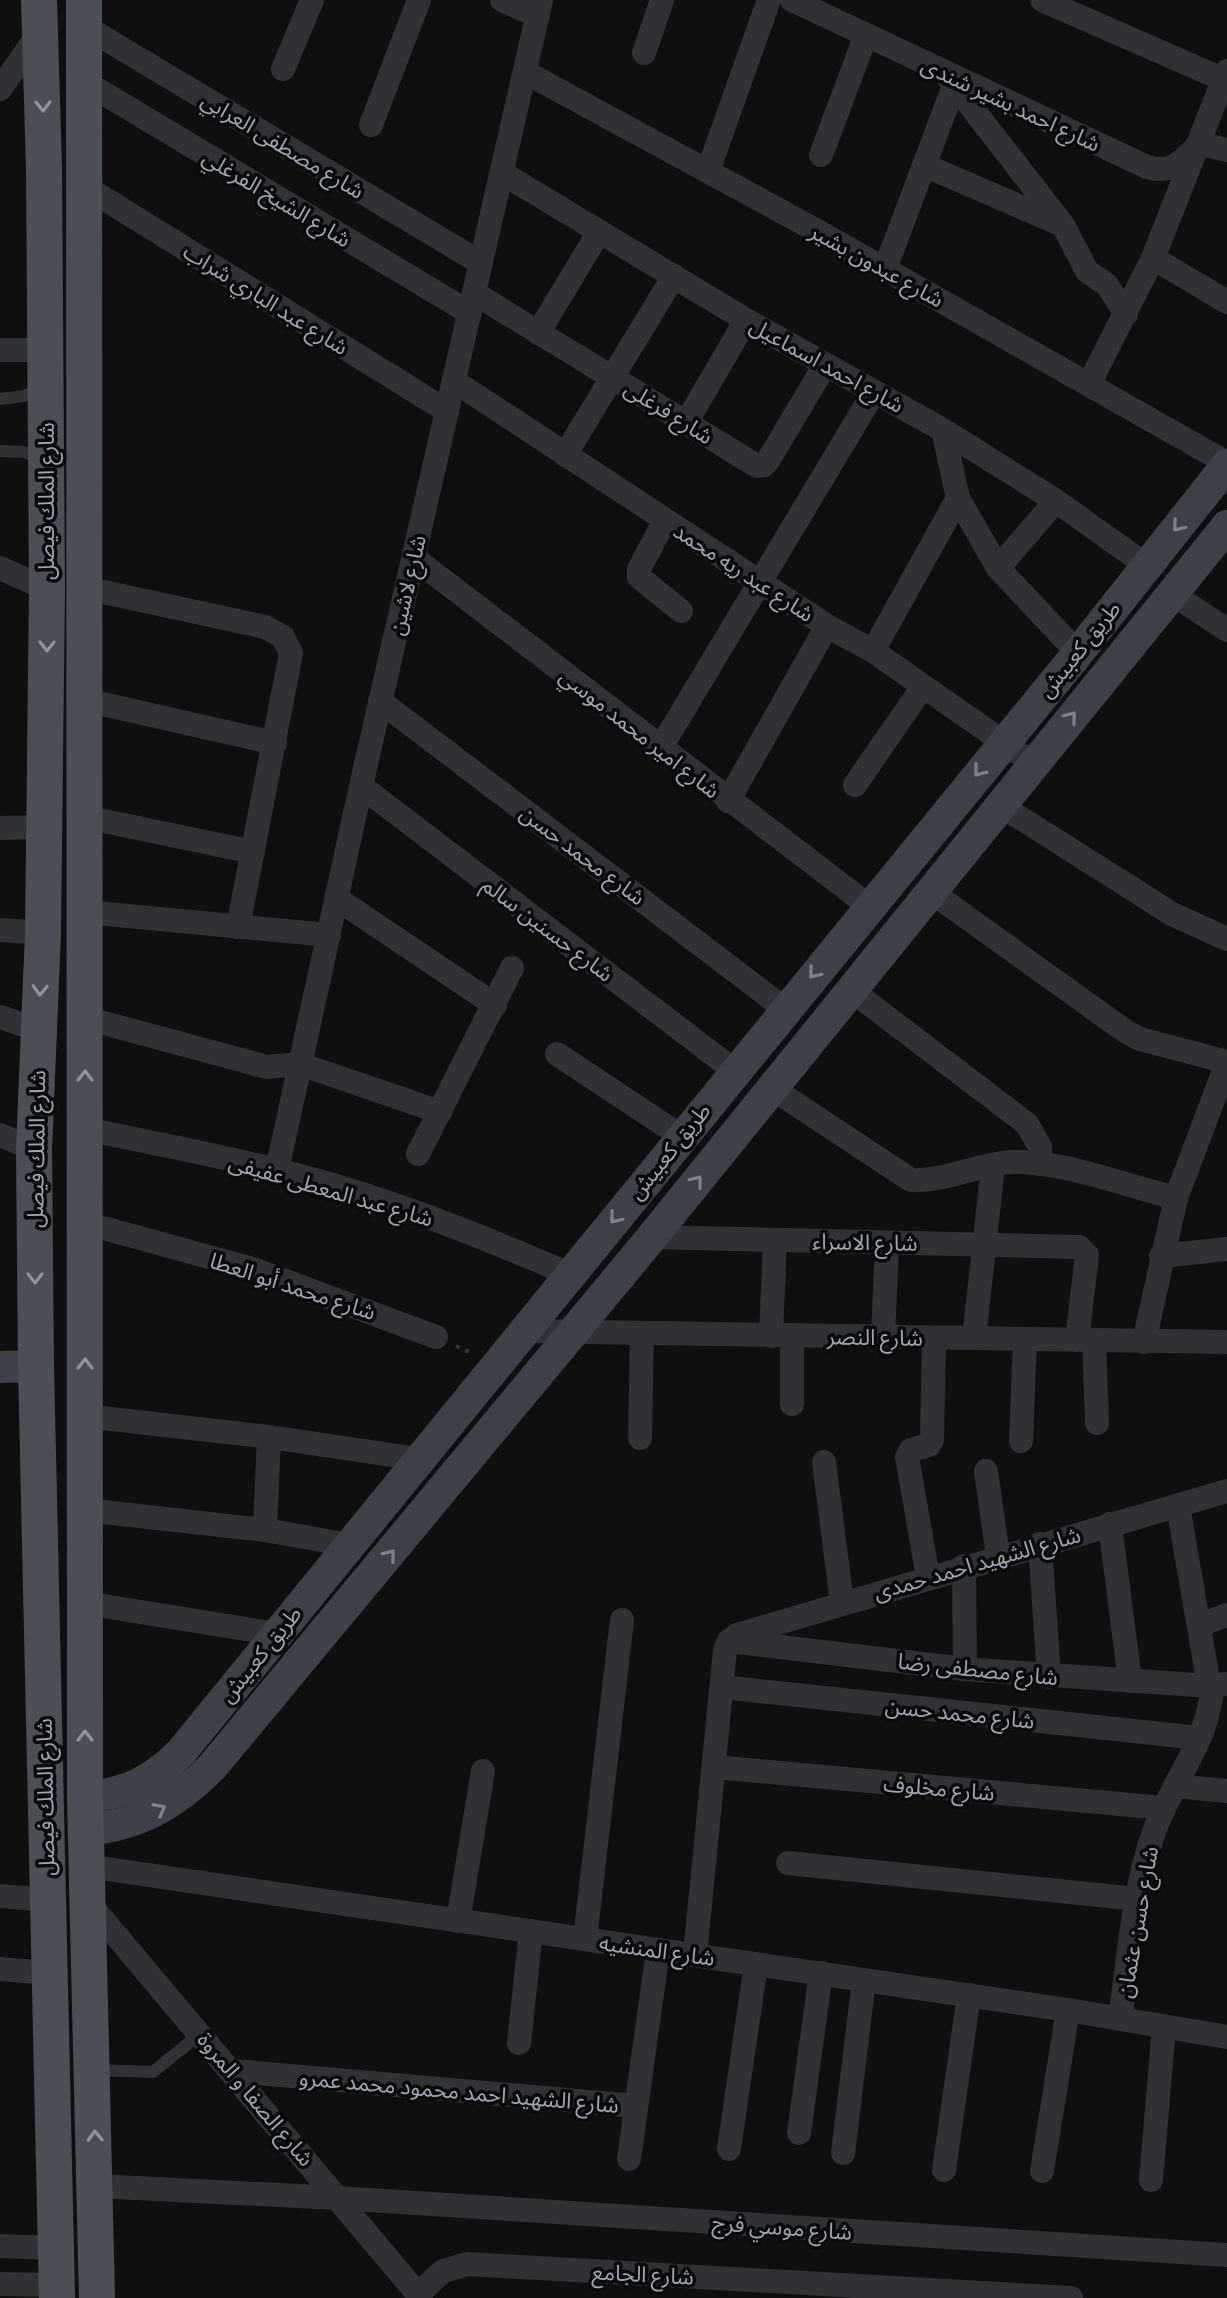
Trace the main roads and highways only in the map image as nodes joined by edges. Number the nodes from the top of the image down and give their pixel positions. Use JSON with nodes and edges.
{"nodes":[{"id":1,"x":84,"y":13,"type":"edge"},
{"id":2,"x":39,"y":16,"type":"edge"},
{"id":3,"x":45,"y":271,"type":"junction"},
{"id":4,"x":84,"y":271,"type":"junction"},
{"id":5,"x":57,"y":2291,"type":"edge"},
{"id":6,"x":97,"y":2298,"type":"edge"}],
"edges":[{"from":1,"to":4,"type":"main road","name":"شارع الملك فيصل"},
{"from":2,"to":3,"type":"main road","name":"شارع الملك فيصل","one_way":true},
{"from":3,"to":4,"type":"main road"},
{"from":3,"to":5,"type":"main road","name":"شارع الملك فيصل","one_way":true},
{"from":6,"to":4,"type":"main road","name":"شارع الملك فيصل","one_way":true}]}
